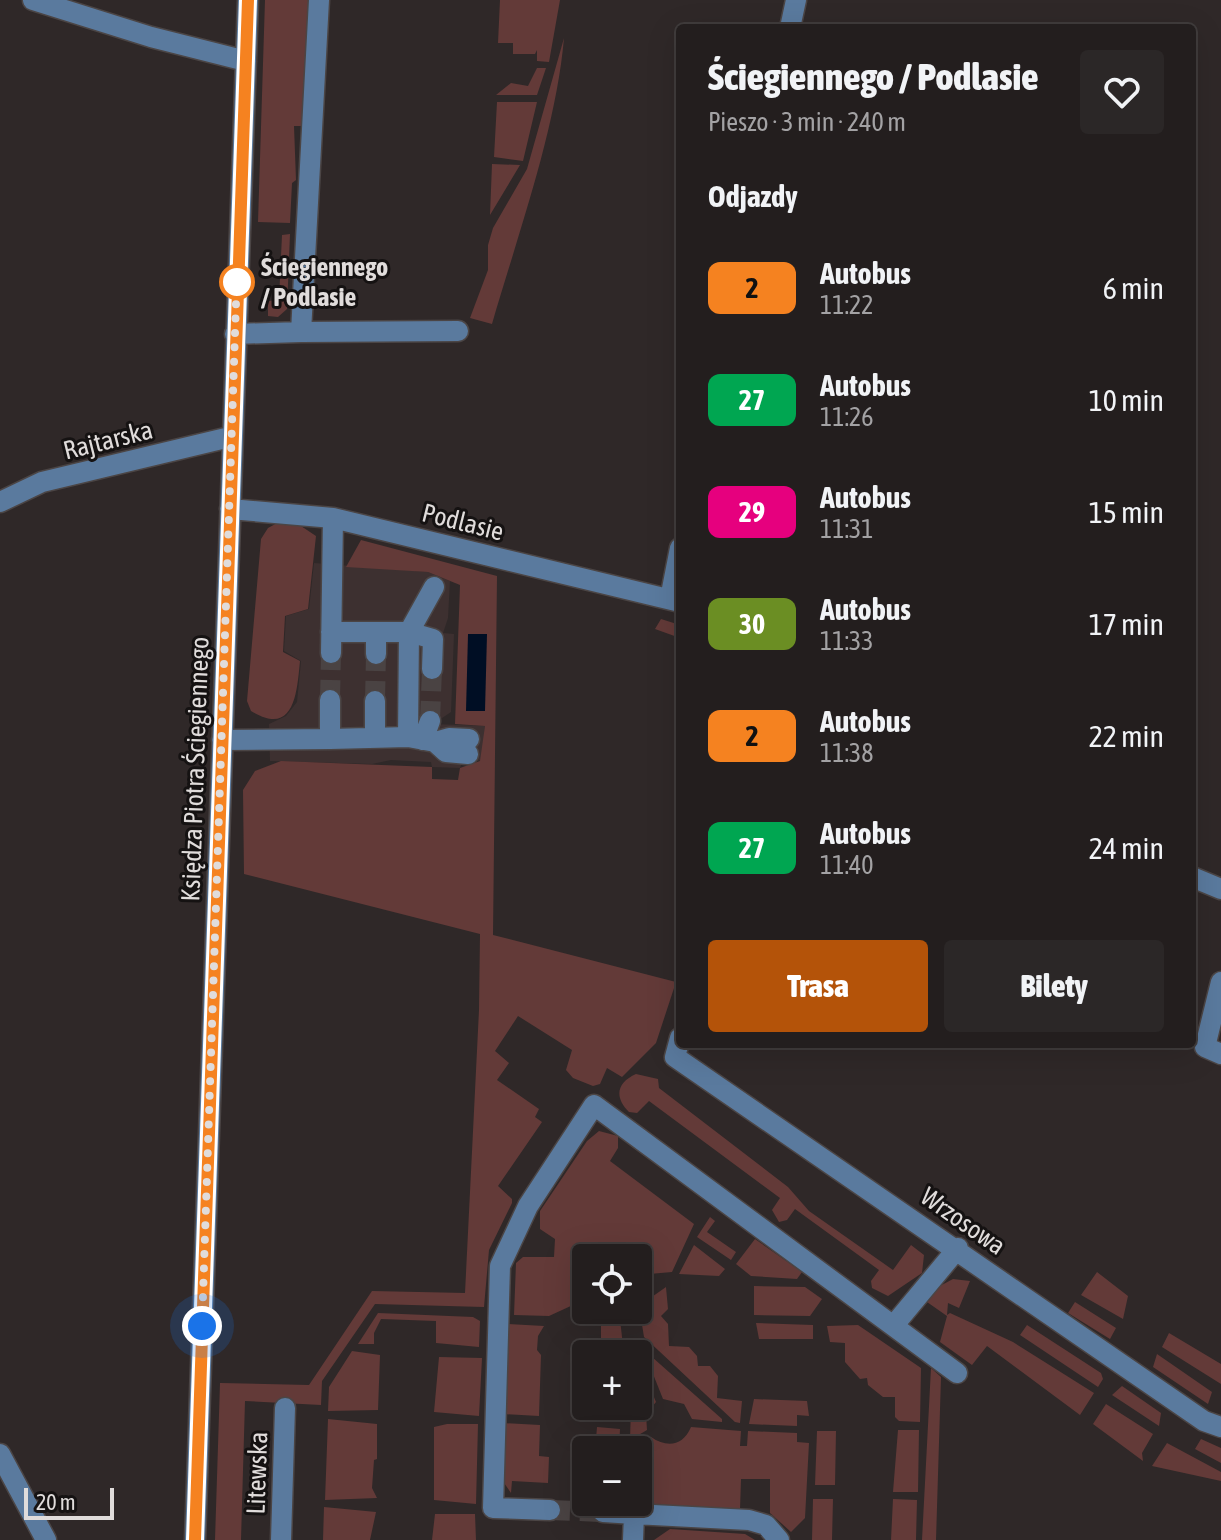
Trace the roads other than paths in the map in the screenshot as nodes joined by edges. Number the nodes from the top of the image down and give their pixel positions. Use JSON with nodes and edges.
{"nodes":[{"id":1,"x":33,"y":0,"type":"edge"},
{"id":2,"x":248,"y":0,"type":"edge"},
{"id":3,"x":319,"y":0,"type":"edge"},
{"id":4,"x":796,"y":0,"type":"edge"},
{"id":5,"x":791,"y":24,"type":"edge"},
{"id":6,"x":246,"y":61,"type":"junction"},
{"id":7,"x":458,"y":331,"type":"dead end"},
{"id":8,"x":301,"y":332,"type":"junction"},
{"id":9,"x":235,"y":334,"type":"junction"},
{"id":10,"x":230,"y":437,"type":"junction"},
{"id":11,"x":0,"y":502,"type":"edge"},
{"id":12,"x":230,"y":509,"type":"junction"},
{"id":13,"x":333,"y":518,"type":"junction"},
{"id":14,"x":434,"y":587,"type":"dead end"},
{"id":15,"x":675,"y":600,"type":"edge"},
{"id":16,"x":331,"y":632,"type":"junction"},
{"id":17,"x":376,"y":632,"type":"junction"},
{"id":18,"x":409,"y":632,"type":"junction"},
{"id":19,"x":331,"y":653,"type":"tunnel mouth"},
{"id":20,"x":376,"y":654,"type":"tunnel mouth"},
{"id":21,"x":432,"y":669,"type":"tunnel mouth"},
{"id":22,"x":330,"y":700,"type":"tunnel mouth"},
{"id":23,"x":375,"y":701,"type":"tunnel mouth"},
{"id":24,"x":424,"y":735,"type":"junction"},
{"id":25,"x":375,"y":738,"type":"junction"},
{"id":26,"x":330,"y":739,"type":"junction"},
{"id":27,"x":222,"y":740,"type":"junction"},
{"id":28,"x":469,"y":746,"type":"dead end"},
{"id":29,"x":1196,"y":879,"type":"edge"},
{"id":30,"x":1221,"y":889,"type":"edge"},
{"id":31,"x":1221,"y":982,"type":"edge"},
{"id":32,"x":679,"y":1048,"type":"edge"},
{"id":33,"x":1221,"y":1054,"type":"edge"},
{"id":34,"x":958,"y":1248,"type":"junction"},
{"id":35,"x":894,"y":1325,"type":"junction"},
{"id":36,"x":957,"y":1373,"type":"dead end"},
{"id":37,"x":285,"y":1408,"type":"dead end"},
{"id":38,"x":1221,"y":1427,"type":"edge"},
{"id":39,"x":0,"y":1454,"type":"edge"},
{"id":40,"x":550,"y":1510,"type":"tunnel mouth"},
{"id":41,"x":652,"y":1515,"type":"edge"},
{"id":42,"x":634,"y":1516,"type":"edge"},
{"id":43,"x":46,"y":1540,"type":"edge"},
{"id":44,"x":195,"y":1540,"type":"edge"},
{"id":45,"x":281,"y":1540,"type":"edge"},
{"id":46,"x":633,"y":1540,"type":"edge"},
{"id":47,"x":779,"y":1540,"type":"edge"}],
"edges":[{"from":1,"to":6,"type":"street"},
{"from":2,"to":6,"type":"street","name":"Księdza Piotra Ściegiennego"},
{"from":3,"to":8,"type":"street"},
{"from":4,"to":5,"type":"street"},
{"from":6,"to":9,"type":"street","name":"Księdza Piotra Ściegiennego"},
{"from":7,"to":8,"type":"street"},
{"from":8,"to":9,"type":"street"},
{"from":9,"to":10,"type":"street","name":"Księdza Piotra Ściegiennego"},
{"from":10,"to":11,"type":"street","name":"Rajtarska"},
{"from":10,"to":12,"type":"street","name":"Księdza Piotra Ściegiennego"},
{"from":12,"to":13,"type":"street","name":"Podlasie"},
{"from":12,"to":27,"type":"street","name":"Księdza Piotra Ściegiennego"},
{"from":13,"to":15,"type":"street","name":"Podlasie"},
{"from":13,"to":16,"type":"street"},
{"from":14,"to":18,"type":"street"},
{"from":16,"to":17,"type":"street"},
{"from":16,"to":19,"type":"street"},
{"from":17,"to":18,"type":"street"},
{"from":17,"to":20,"type":"street"},
{"from":18,"to":21,"type":"street"},
{"from":18,"to":24,"type":"street"},
{"from":22,"to":26,"type":"street"},
{"from":23,"to":25,"type":"street"},
{"from":24,"to":25,"type":"street"},
{"from":24,"to":28,"type":"street"},
{"from":25,"to":26,"type":"street"},
{"from":26,"to":27,"type":"street"},
{"from":27,"to":44,"type":"street","name":"Księdza Piotra Ściegiennego"},
{"from":29,"to":30,"type":"street"},
{"from":31,"to":33,"type":"street"},
{"from":32,"to":34,"type":"street","name":"Wrzosowa"},
{"from":34,"to":35,"type":"street"},
{"from":34,"to":38,"type":"street","name":"Wrzosowa"},
{"from":35,"to":36,"type":"street"},
{"from":35,"to":40,"type":"street"},
{"from":37,"to":45,"type":"street","name":"Litewska"},
{"from":39,"to":43,"type":"street"},
{"from":41,"to":47,"type":"street"},
{"from":42,"to":46,"type":"street"}]}
